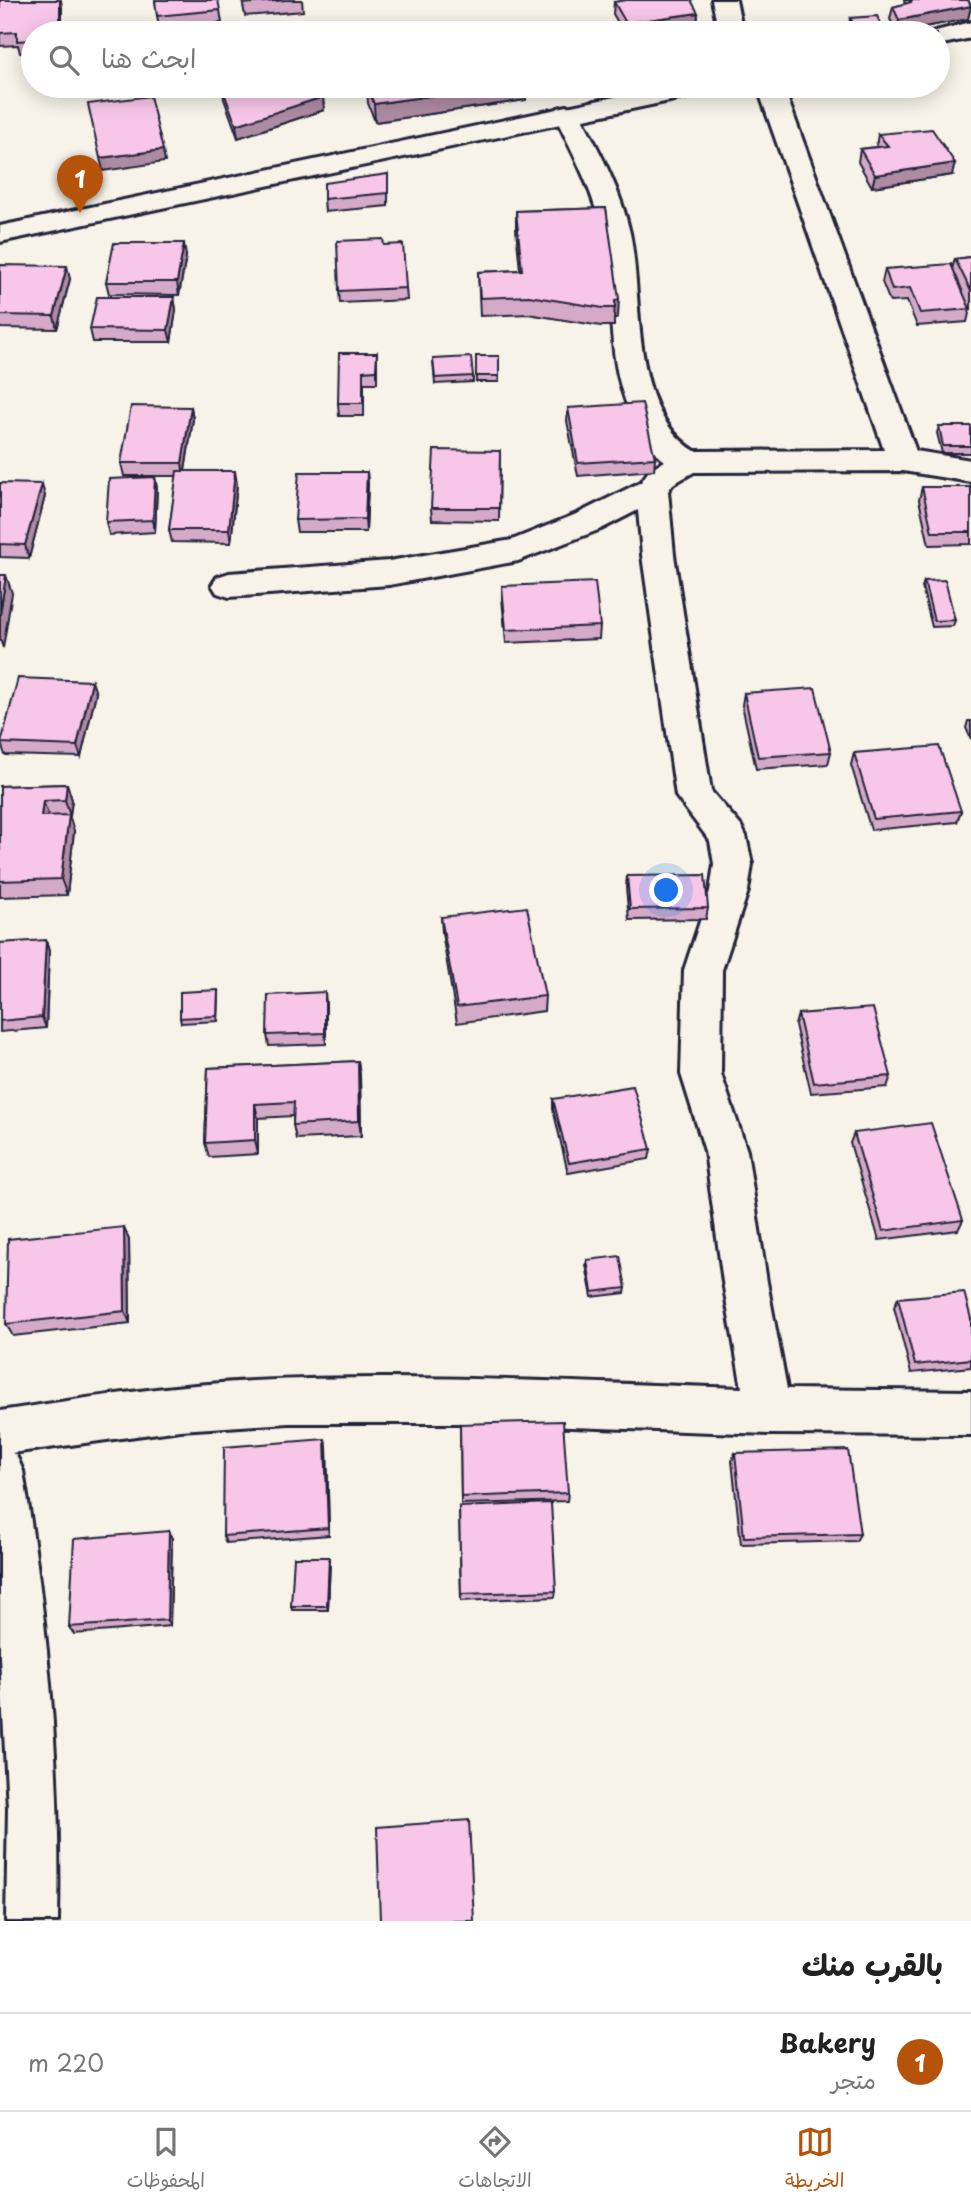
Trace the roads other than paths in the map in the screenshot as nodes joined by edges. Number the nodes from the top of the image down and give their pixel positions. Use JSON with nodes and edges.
{"nodes":[{"id":1,"x":724,"y":0,"type":"edge"},
{"id":2,"x":729,"y":21,"type":"edge"},
{"id":3,"x":971,"y":30,"type":"edge"},
{"id":4,"x":950,"y":34,"type":"edge"},
{"id":5,"x":645,"y":98,"type":"edge"},
{"id":6,"x":773,"y":98,"type":"edge"},
{"id":7,"x":567,"y":114,"type":"junction"},
{"id":8,"x":0,"y":234,"type":"edge"},
{"id":9,"x":903,"y":460,"type":"junction"},
{"id":10,"x":689,"y":462,"type":"junction"},
{"id":11,"x":971,"y":471,"type":"edge"},
{"id":12,"x":652,"y":490,"type":"junction"},
{"id":13,"x":229,"y":585,"type":"dead end"},
{"id":14,"x":769,"y":1412,"type":"junction"},
{"id":15,"x":971,"y":1413,"type":"edge"},
{"id":16,"x":0,"y":1433,"type":"edge"},
{"id":17,"x":0,"y":1471,"type":"edge"},
{"id":18,"x":32,"y":1921,"type":"edge"}],
"edges":[{"from":1,"to":2,"type":"street"},
{"from":3,"to":4,"type":"street"},
{"from":5,"to":7,"type":"street"},
{"from":6,"to":9,"type":"street"},
{"from":7,"to":8,"type":"street"},
{"from":7,"to":10,"type":"street"},
{"from":9,"to":10,"type":"street"},
{"from":9,"to":11,"type":"street"},
{"from":10,"to":12,"type":"street"},
{"from":12,"to":13,"type":"street"},
{"from":12,"to":14,"type":"street"},
{"from":14,"to":15,"type":"street"},
{"from":14,"to":16,"type":"street"},
{"from":17,"to":18,"type":"street"}]}
